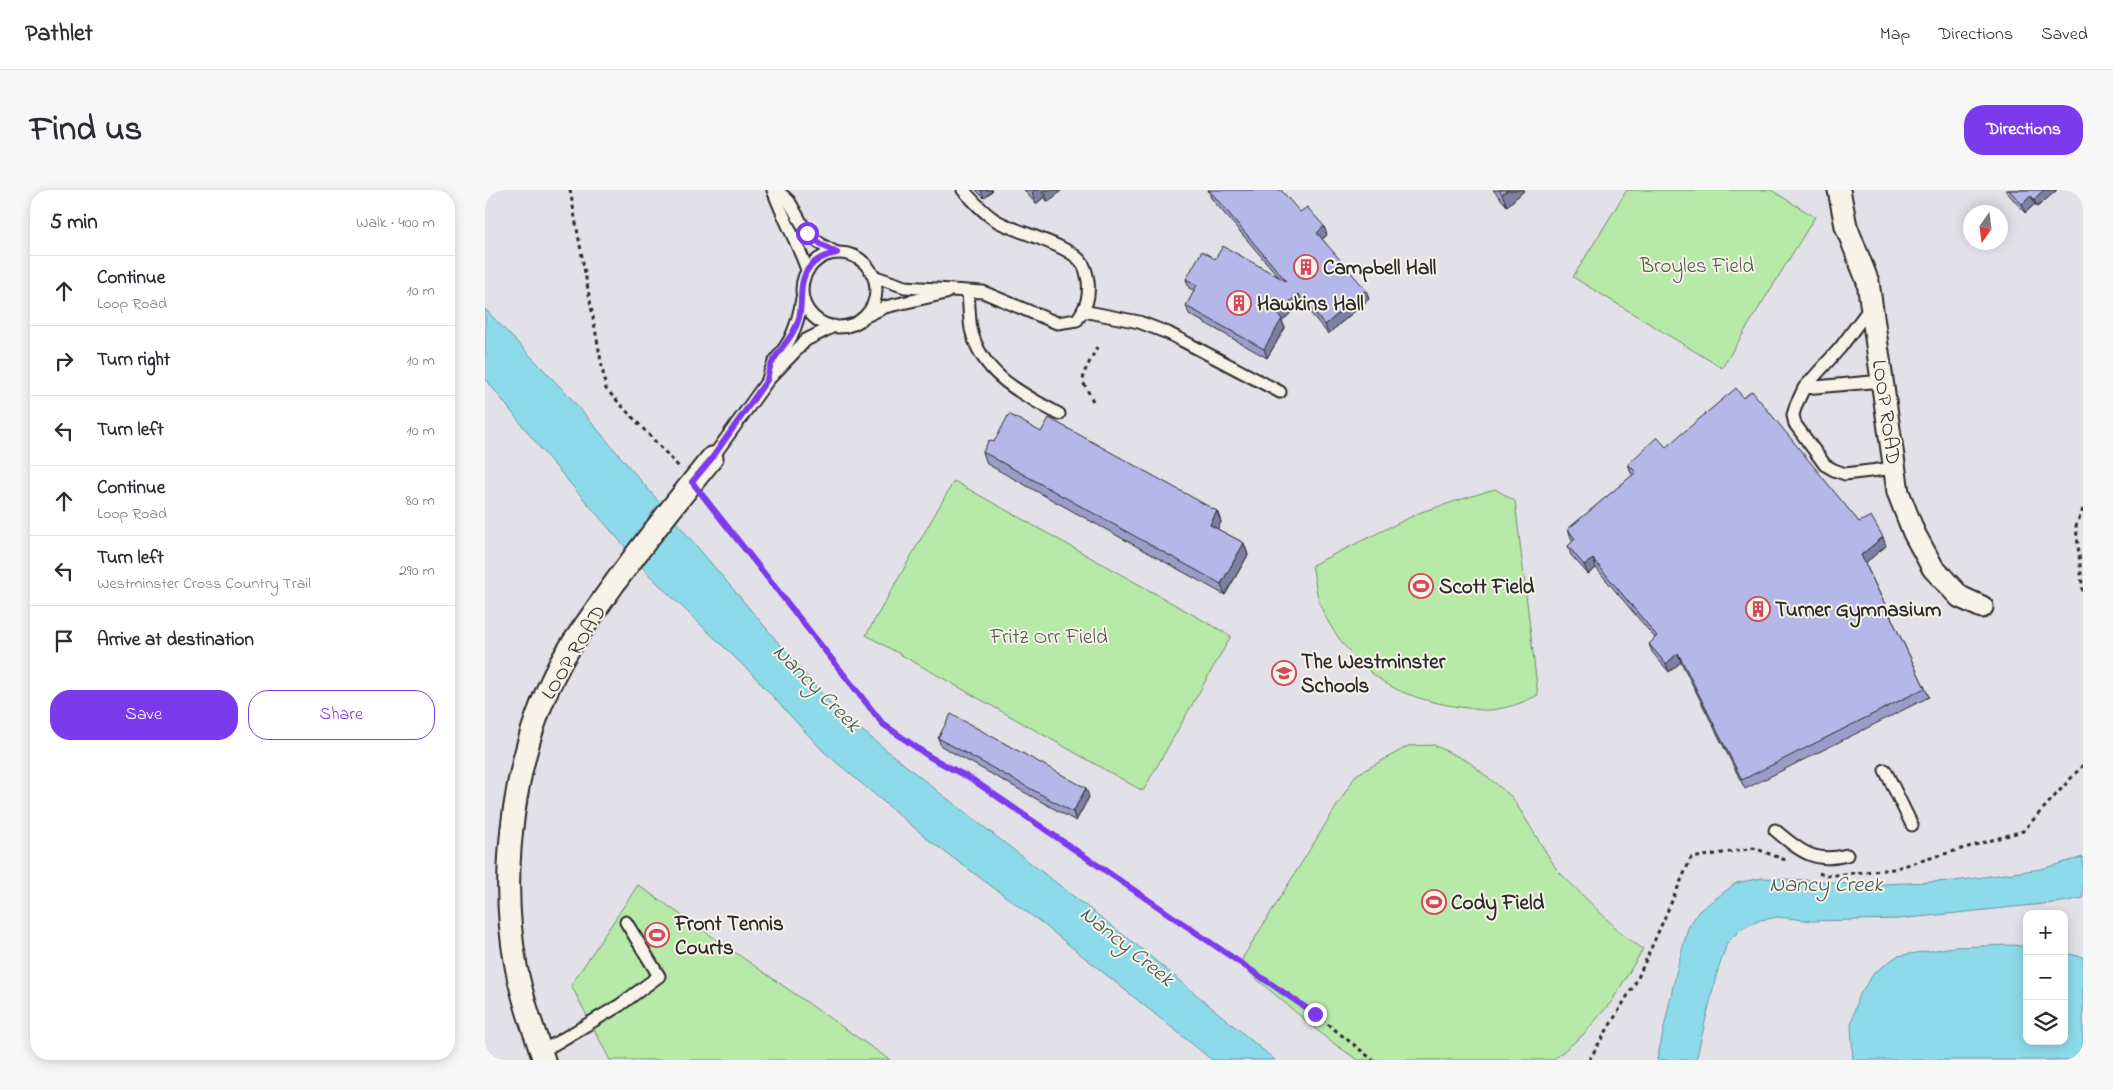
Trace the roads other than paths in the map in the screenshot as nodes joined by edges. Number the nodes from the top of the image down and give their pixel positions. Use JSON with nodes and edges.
{"nodes":[{"id":1,"x":775,"y":190,"type":"edge"},
{"id":2,"x":963,"y":190,"type":"edge"},
{"id":3,"x":1839,"y":190,"type":"edge"},
{"id":4,"x":837,"y":253,"type":"junction"},
{"id":5,"x":807,"y":270,"type":"junction"},
{"id":6,"x":873,"y":276,"type":"junction"},
{"id":7,"x":955,"y":290,"type":"junction"},
{"id":8,"x":968,"y":291,"type":"junction"},
{"id":9,"x":802,"y":297,"type":"junction"},
{"id":10,"x":1872,"y":305,"type":"junction"},
{"id":11,"x":1083,"y":311,"type":"junction"},
{"id":12,"x":861,"y":319,"type":"junction"},
{"id":13,"x":834,"y":326,"type":"junction"},
{"id":14,"x":767,"y":380,"type":"junction"},
{"id":15,"x":1883,"y":381,"type":"junction"},
{"id":16,"x":1804,"y":388,"type":"junction"},
{"id":17,"x":1280,"y":392,"type":"dead end"},
{"id":18,"x":1059,"y":414,"type":"dead end"},
{"id":19,"x":712,"y":458,"type":"joint"},
{"id":20,"x":1895,"y":468,"type":"junction"},
{"id":21,"x":1982,"y":607,"type":"dead end"},
{"id":22,"x":1885,"y":770,"type":"dead end"},
{"id":23,"x":1912,"y":825,"type":"dead end"},
{"id":24,"x":1775,"y":830,"type":"dead end"},
{"id":25,"x":1847,"y":854,"type":"dead end"},
{"id":26,"x":626,"y":922,"type":"dead end"},
{"id":27,"x":542,"y":1056,"type":"edge"}],
"edges":[{"from":1,"to":4,"type":"lane"},
{"from":1,"to":5,"type":"lane"},
{"from":2,"to":11,"type":"lane"},
{"from":3,"to":10,"type":"street","name":"LOOP ROAD"},
{"from":4,"to":5,"type":"lane"},
{"from":4,"to":6,"type":"lane"},
{"from":5,"to":9,"type":"lane"},
{"from":6,"to":7,"type":"lane"},
{"from":6,"to":12,"type":"lane"},
{"from":7,"to":8,"type":"lane"},
{"from":7,"to":12,"type":"lane"},
{"from":8,"to":11,"type":"lane"},
{"from":8,"to":18,"type":"lane"},
{"from":9,"to":13,"type":"lane"},
{"from":9,"to":14,"type":"lane","name":"LOOP ROAD"},
{"from":10,"to":15,"type":"street","name":"LOOP ROAD"},
{"from":10,"to":16,"type":"lane"},
{"from":11,"to":17,"type":"lane"},
{"from":12,"to":13,"type":"lane"},
{"from":13,"to":14,"type":"lane","name":"LOOP ROAD"},
{"from":14,"to":19,"type":"lane","name":"LOOP ROAD"},
{"from":15,"to":16,"type":"lane"},
{"from":15,"to":20,"type":"street","name":"LOOP ROAD"},
{"from":16,"to":20,"type":"lane"},
{"from":19,"to":27,"type":"street","name":"LOOP ROAD"},
{"from":20,"to":21,"type":"street","name":"LOOP ROAD"},
{"from":22,"to":23,"type":"lane"},
{"from":24,"to":25,"type":"lane"},
{"from":26,"to":27,"type":"lane"}]}
